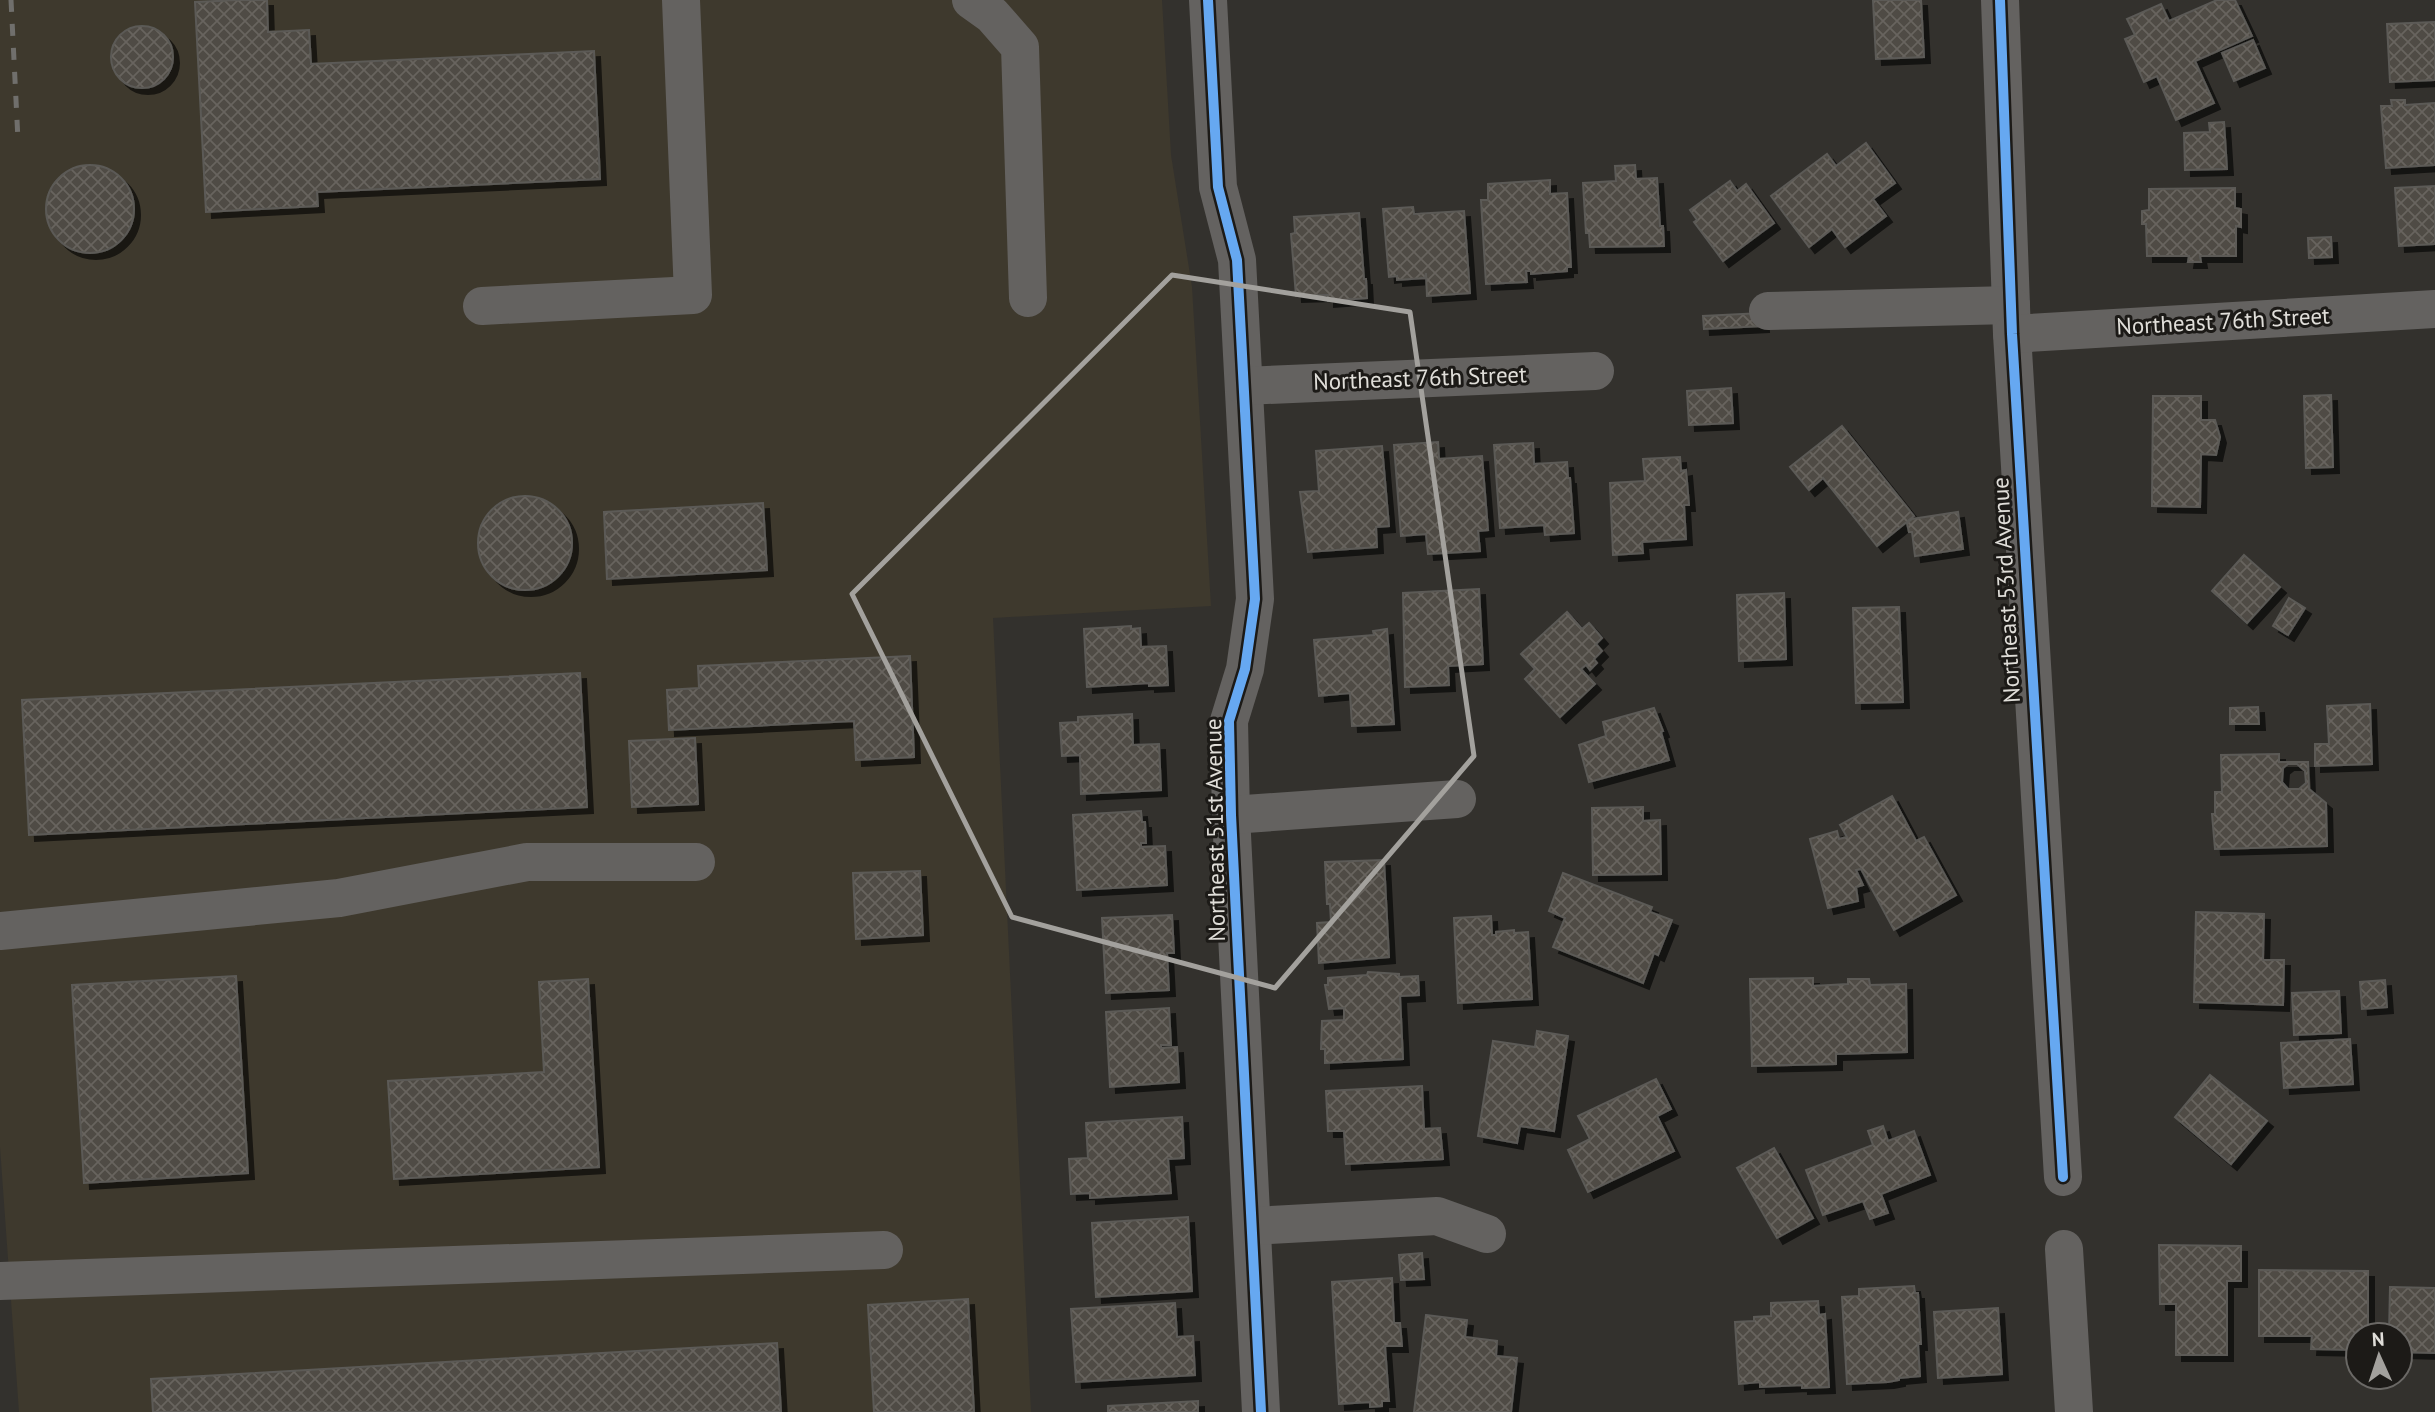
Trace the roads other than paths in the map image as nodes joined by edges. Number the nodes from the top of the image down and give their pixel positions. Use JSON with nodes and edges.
{"nodes":[{"id":1,"x":681,"y":0,"type":"edge"},
{"id":2,"x":971,"y":0,"type":"edge"},
{"id":3,"x":1208,"y":0,"type":"edge"},
{"id":4,"x":2000,"y":0,"type":"edge"},
{"id":5,"x":1028,"y":298,"type":"dead end"},
{"id":6,"x":482,"y":306,"type":"dead end"},
{"id":7,"x":2435,"y":309,"type":"edge"},
{"id":8,"x":1768,"y":311,"type":"dead end"},
{"id":9,"x":2011,"y":319,"type":"junction"},
{"id":10,"x":1595,"y":371,"type":"dead end"},
{"id":11,"x":1244,"y":386,"type":"junction"},
{"id":12,"x":1457,"y":799,"type":"dead end"},
{"id":13,"x":1230,"y":815,"type":"junction"},
{"id":14,"x":696,"y":862,"type":"dead end"},
{"id":15,"x":0,"y":931,"type":"edge"},
{"id":16,"x":2063,"y":1177,"type":"dead end"},
{"id":17,"x":1252,"y":1226,"type":"junction"},
{"id":18,"x":1487,"y":1234,"type":"dead end"},
{"id":19,"x":2063,"y":1249,"type":"dead end"},
{"id":20,"x":884,"y":1250,"type":"dead end"},
{"id":21,"x":0,"y":1281,"type":"edge"},
{"id":22,"x":1261,"y":1412,"type":"edge"},
{"id":23,"x":2074,"y":1412,"type":"edge"}],
"edges":[{"from":1,"to":6,"type":"street"},
{"from":2,"to":5,"type":"street"},
{"from":3,"to":11,"type":"street","name":"Northeast 51st Avenue"},
{"from":4,"to":9,"type":"street","name":"Northeast 53rd Avenue"},
{"from":7,"to":9,"type":"street","name":"Northeast 76th Street"},
{"from":8,"to":9,"type":"street","name":"Northeast 76th Street"},
{"from":9,"to":16,"type":"street","name":"Northeast 53rd Avenue"},
{"from":10,"to":11,"type":"street","name":"Northeast 76th Street"},
{"from":11,"to":13,"type":"street","name":"Northeast 51st Avenue"},
{"from":12,"to":13,"type":"street"},
{"from":13,"to":17,"type":"street","name":"Northeast 51st Avenue"},
{"from":14,"to":15,"type":"street"},
{"from":17,"to":18,"type":"street"},
{"from":17,"to":22,"type":"street","name":"Northeast 51st Avenue"},
{"from":19,"to":23,"type":"street"},
{"from":20,"to":21,"type":"street"}]}
